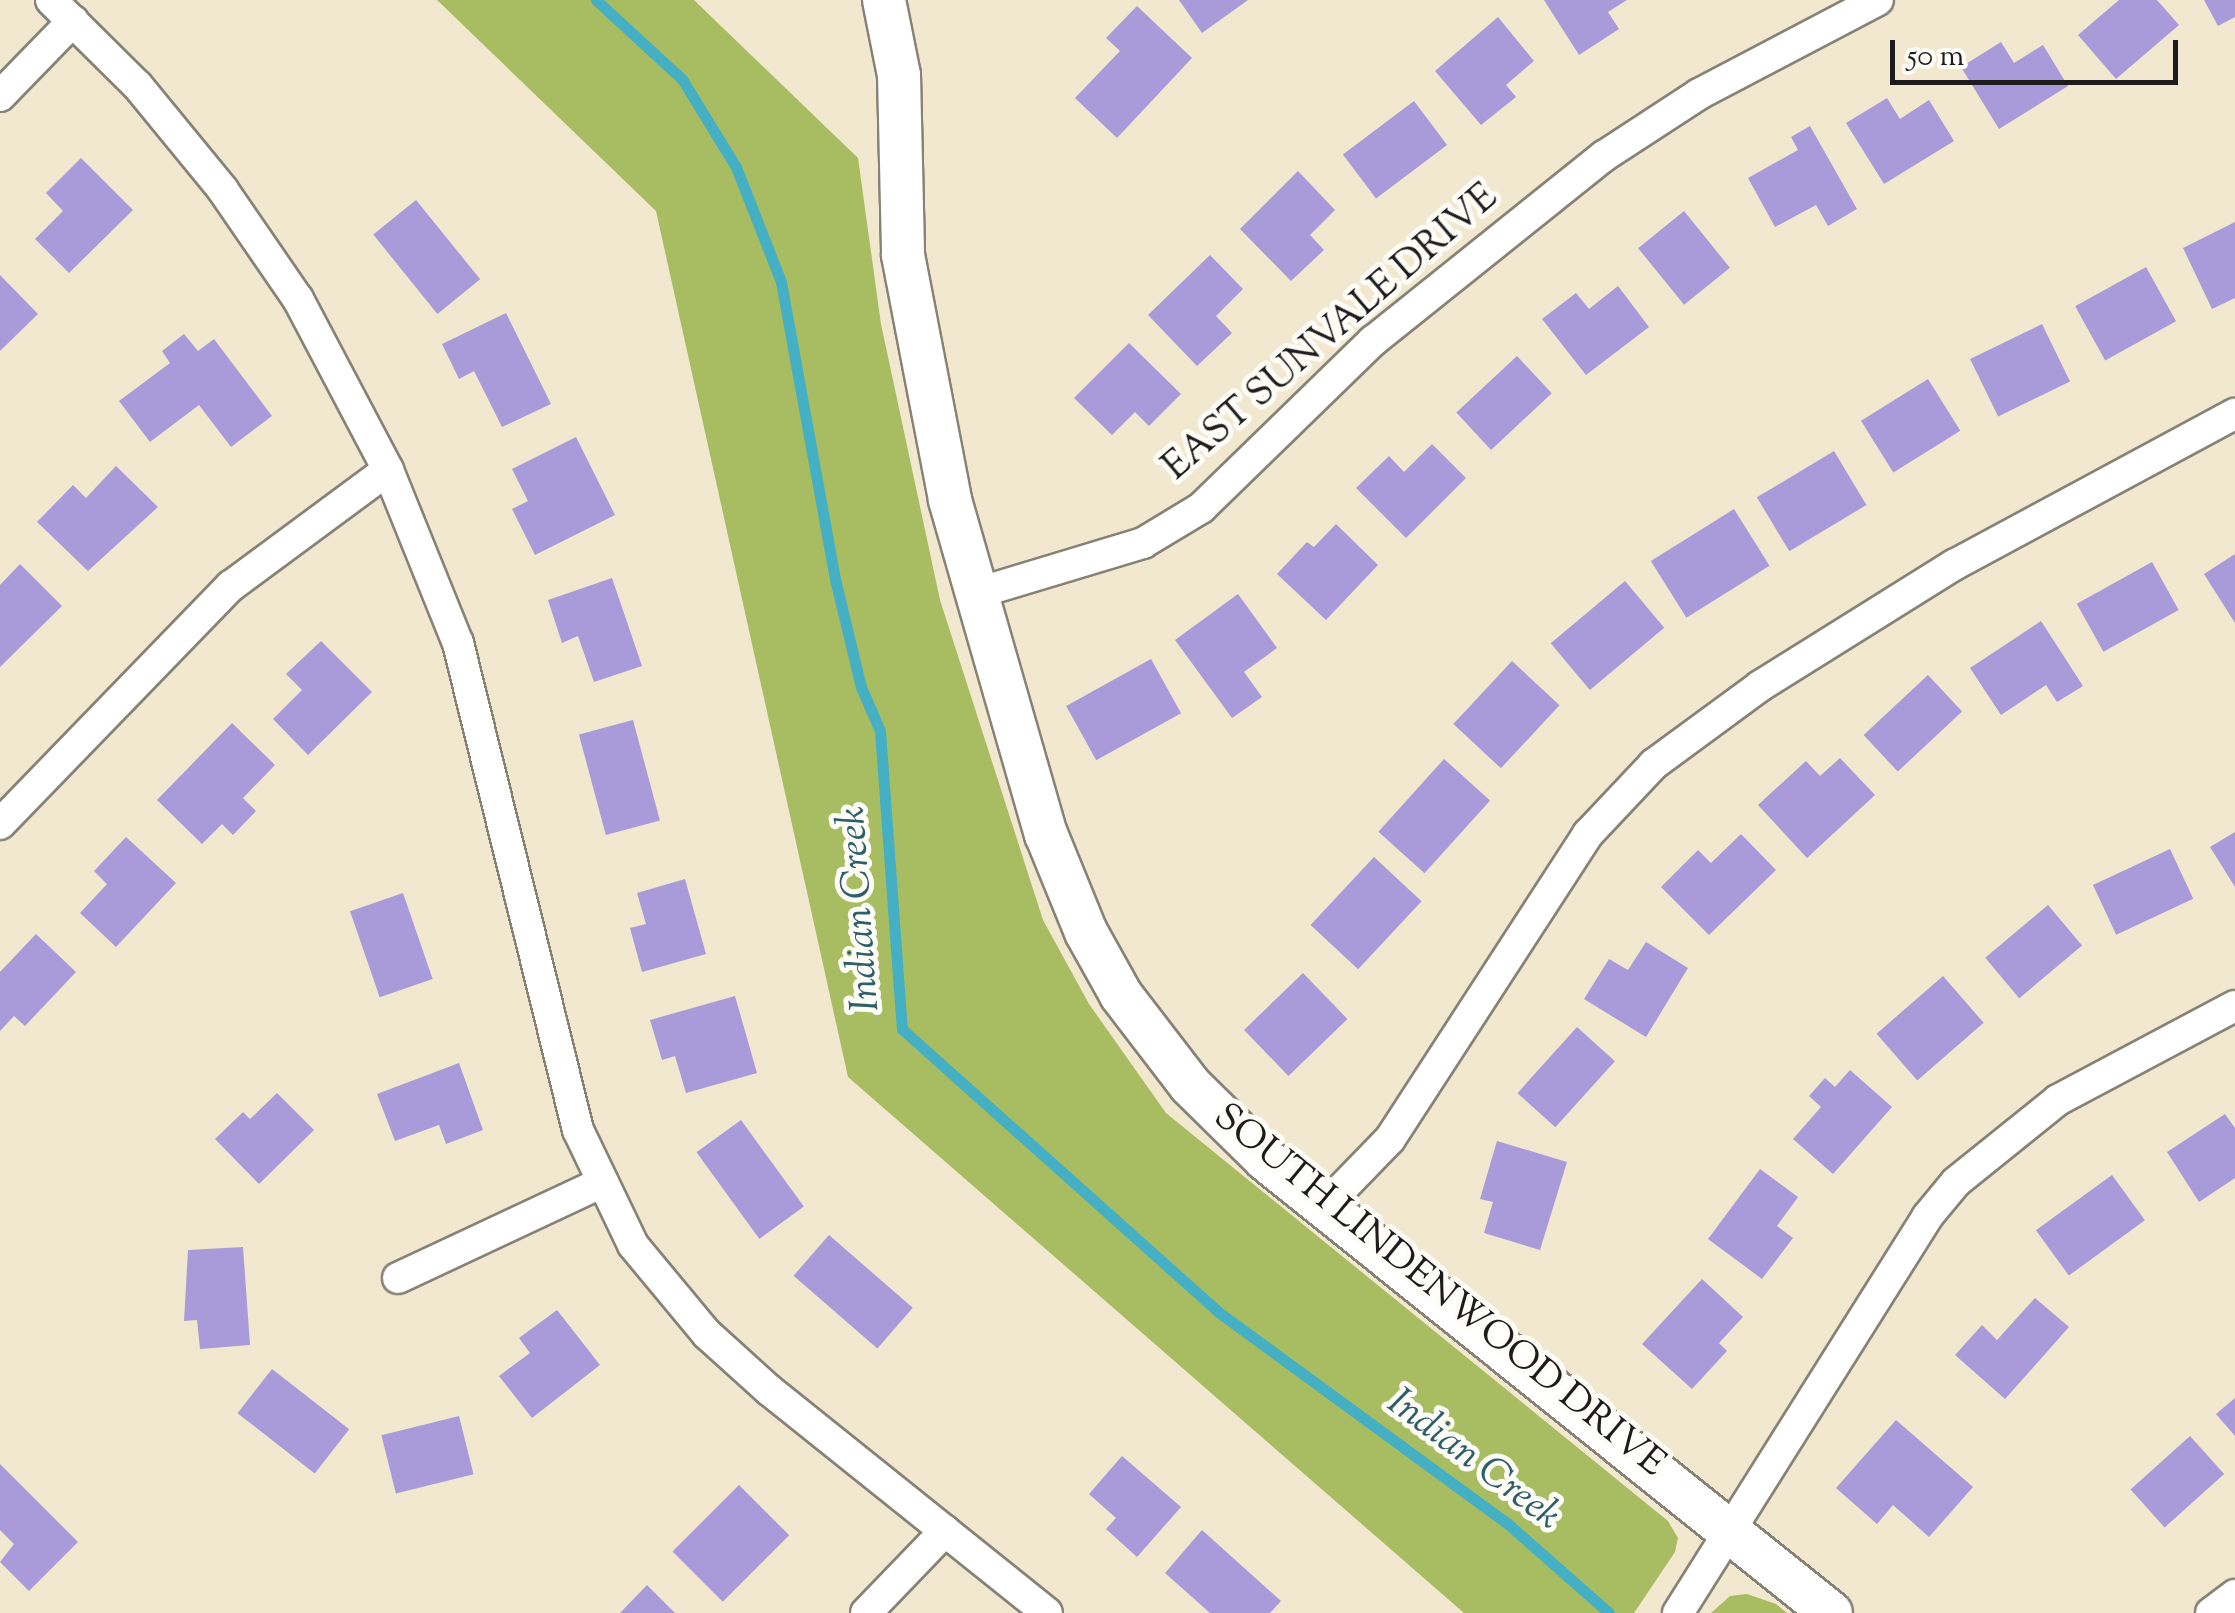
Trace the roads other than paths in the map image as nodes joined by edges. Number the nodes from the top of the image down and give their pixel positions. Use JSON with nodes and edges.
{"nodes":[{"id":1,"x":884,"y":0,"type":"edge"},
{"id":2,"x":1878,"y":0,"type":"edge"},
{"id":3,"x":62,"y":11,"type":"edge"},
{"id":4,"x":0,"y":96,"type":"edge"},
{"id":5,"x":2235,"y":414,"type":"edge"},
{"id":6,"x":388,"y":470,"type":"junction"},
{"id":7,"x":974,"y":594,"type":"junction"},
{"id":8,"x":7,"y":817,"type":"edge"},
{"id":9,"x":2235,"y":1006,"type":"edge"},
{"id":10,"x":603,"y":1182,"type":"junction"},
{"id":11,"x":1325,"y":1206,"type":"junction"},
{"id":12,"x":398,"y":1278,"type":"dead end"},
{"id":13,"x":945,"y":1531,"type":"junction"},
{"id":14,"x":1732,"y":1532,"type":"junction"},
{"id":15,"x":2235,"y":1595,"type":"edge"},
{"id":16,"x":866,"y":1613,"type":"edge"},
{"id":17,"x":1047,"y":1613,"type":"edge"},
{"id":18,"x":1678,"y":1613,"type":"edge"},
{"id":19,"x":1831,"y":1613,"type":"edge"},
{"id":20,"x":2211,"y":1613,"type":"edge"}],
"edges":[{"from":1,"to":7,"type":"street","name":"SOUTH LINDENWOOD DRIVE"},
{"from":2,"to":7,"type":"street","name":"EAST SUNVALE DRIVE"},
{"from":3,"to":4,"type":"street"},
{"from":3,"to":6,"type":"street"},
{"from":5,"to":11,"type":"street"},
{"from":6,"to":8,"type":"street"},
{"from":6,"to":10,"type":"street"},
{"from":7,"to":11,"type":"street","name":"SOUTH LINDENWOOD DRIVE"},
{"from":9,"to":14,"type":"street"},
{"from":10,"to":12,"type":"street"},
{"from":10,"to":13,"type":"street"},
{"from":11,"to":14,"type":"street","name":"SOUTH LINDENWOOD DRIVE"},
{"from":13,"to":16,"type":"street"},
{"from":13,"to":17,"type":"street"},
{"from":14,"to":18,"type":"street"},
{"from":14,"to":19,"type":"street","name":"SOUTH LINDENWOOD DRIVE"},
{"from":15,"to":20,"type":"street"}]}
